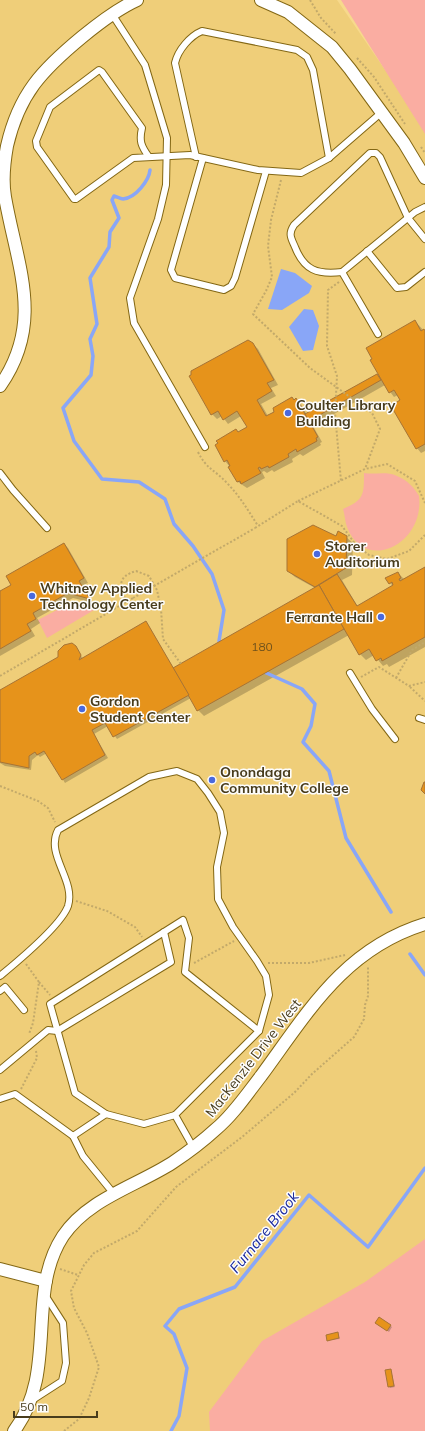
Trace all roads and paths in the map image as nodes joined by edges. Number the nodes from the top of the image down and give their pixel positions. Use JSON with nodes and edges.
{"nodes":[{"id":1,"x":137,"y":0,"type":"edge"},
{"id":2,"x":261,"y":0,"type":"edge"},
{"id":3,"x":112,"y":14,"type":"junction"},
{"id":4,"x":382,"y":112,"type":"junction"},
{"id":5,"x":167,"y":155,"type":"junction"},
{"id":6,"x":149,"y":157,"type":"junction"},
{"id":7,"x":200,"y":158,"type":"junction"},
{"id":8,"x":329,"y":158,"type":"junction"},
{"id":9,"x":266,"y":171,"type":"junction"},
{"id":10,"x":283,"y":172,"type":"junction"},
{"id":11,"x":425,"y":178,"type":"edge"},
{"id":12,"x":425,"y":207,"type":"edge"},
{"id":13,"x":408,"y":218,"type":"junction"},
{"id":14,"x":425,"y":239,"type":"edge"},
{"id":15,"x":367,"y":251,"type":"junction"},
{"id":16,"x":425,"y":272,"type":"edge"},
{"id":17,"x":343,"y":275,"type":"junction"},
{"id":18,"x":378,"y":334,"type":"dead end"},
{"id":19,"x":0,"y":386,"type":"edge"},
{"id":20,"x":337,"y":387,"type":"junction"},
{"id":21,"x":200,"y":437,"type":"junction"},
{"id":22,"x":205,"y":446,"type":"dead end"},
{"id":23,"x":365,"y":470,"type":"junction"},
{"id":24,"x":0,"y":473,"type":"edge"},
{"id":25,"x":341,"y":481,"type":"junction"},
{"id":26,"x":298,"y":501,"type":"junction"},
{"id":27,"x":425,"y":503,"type":"edge"},
{"id":28,"x":258,"y":526,"type":"junction"},
{"id":29,"x":47,"y":528,"type":"dead end"},
{"id":30,"x":425,"y":533,"type":"edge"},
{"id":31,"x":127,"y":602,"type":"junction"},
{"id":32,"x":425,"y":642,"type":"edge"},
{"id":33,"x":181,"y":664,"type":"dead end"},
{"id":34,"x":350,"y":673,"type":"dead end"},
{"id":35,"x":0,"y":676,"type":"edge"},
{"id":36,"x":396,"y":678,"type":"junction"},
{"id":37,"x":355,"y":681,"type":"junction"},
{"id":38,"x":425,"y":682,"type":"edge"},
{"id":39,"x":409,"y":686,"type":"junction"},
{"id":40,"x":425,"y":701,"type":"edge"},
{"id":41,"x":395,"y":739,"type":"dead end"},
{"id":42,"x":0,"y":786,"type":"edge"},
{"id":43,"x":52,"y":826,"type":"dead end"},
{"id":44,"x":69,"y":898,"type":"junction"},
{"id":45,"x":425,"y":924,"type":"edge"},
{"id":46,"x":164,"y":932,"type":"junction"},
{"id":47,"x":241,"y":938,"type":"junction"},
{"id":48,"x":146,"y":944,"type":"junction"},
{"id":49,"x":347,"y":954,"type":"dead end"},
{"id":50,"x":22,"y":957,"type":"junction"},
{"id":51,"x":362,"y":957,"type":"junction"},
{"id":52,"x":259,"y":964,"type":"junction"},
{"id":53,"x":185,"y":972,"type":"junction"},
{"id":54,"x":0,"y":976,"type":"edge"},
{"id":55,"x":39,"y":982,"type":"junction"},
{"id":56,"x":0,"y":991,"type":"edge"},
{"id":57,"x":55,"y":1001,"type":"junction"},
{"id":58,"x":24,"y":1010,"type":"dead end"},
{"id":59,"x":57,"y":1031,"type":"junction"},
{"id":60,"x":259,"y":1031,"type":"junction"},
{"id":61,"x":34,"y":1043,"type":"junction"},
{"id":62,"x":0,"y":1070,"type":"edge"},
{"id":63,"x":0,"y":1099,"type":"edge"},
{"id":64,"x":22,"y":1100,"type":"junction"},
{"id":65,"x":106,"y":1114,"type":"junction"},
{"id":66,"x":175,"y":1115,"type":"junction"},
{"id":67,"x":73,"y":1136,"type":"junction"},
{"id":68,"x":193,"y":1147,"type":"junction"},
{"id":69,"x":114,"y":1194,"type":"junction"},
{"id":70,"x":0,"y":1269,"type":"edge"},
{"id":71,"x":46,"y":1281,"type":"junction"},
{"id":72,"x":45,"y":1294,"type":"junction"},
{"id":73,"x":31,"y":1401,"type":"junction"},
{"id":74,"x":14,"y":1431,"type":"edge"},
{"id":75,"x":64,"y":1431,"type":"edge"}],
"edges":[{"from":1,"to":3,"type":"street"},
{"from":2,"to":4,"type":"street"},
{"from":3,"to":5,"type":"lane"},
{"from":3,"to":19,"type":"street"},
{"from":4,"to":8,"type":"lane"},
{"from":4,"to":11,"type":"street"},
{"from":5,"to":6,"type":"lane"},
{"from":5,"to":7,"type":"lane"},
{"from":5,"to":21,"type":"lane"},
{"from":6,"to":6,"type":"lane"},
{"from":7,"to":8,"type":"lane"},
{"from":7,"to":9,"type":"lane"},
{"from":7,"to":9,"type":"lane"},
{"from":8,"to":10,"type":"lane"},
{"from":9,"to":10,"type":"lane"},
{"from":10,"to":20,"type":"path"},
{"from":12,"to":13,"type":"lane"},
{"from":13,"to":14,"type":"lane"},
{"from":13,"to":15,"type":"lane"},
{"from":13,"to":17,"type":"lane"},
{"from":15,"to":16,"type":"lane"},
{"from":15,"to":17,"type":"lane"},
{"from":17,"to":18,"type":"lane"},
{"from":17,"to":20,"type":"path"},
{"from":20,"to":23,"type":"path"},
{"from":20,"to":25,"type":"path"},
{"from":21,"to":22,"type":"lane"},
{"from":21,"to":28,"type":"path"},
{"from":23,"to":25,"type":"path"},
{"from":23,"to":27,"type":"path"},
{"from":24,"to":29,"type":"lane"},
{"from":25,"to":26,"type":"path"},
{"from":26,"to":28,"type":"path"},
{"from":26,"to":30,"type":"path"},
{"from":28,"to":31,"type":"path","bridge":true},
{"from":31,"to":33,"type":"path"},
{"from":31,"to":35,"type":"path"},
{"from":32,"to":36,"type":"path"},
{"from":34,"to":37,"type":"lane"},
{"from":36,"to":37,"type":"path"},
{"from":36,"to":39,"type":"path"},
{"from":37,"to":41,"type":"lane"},
{"from":38,"to":39,"type":"path"},
{"from":39,"to":40,"type":"path"},
{"from":42,"to":43,"type":"path"},
{"from":44,"to":47,"type":"lane"},
{"from":44,"to":48,"type":"path"},
{"from":44,"to":50,"type":"lane"},
{"from":45,"to":51,"type":"street","name":"MacKenzie Drive West"},
{"from":46,"to":48,"type":"lane"},
{"from":46,"to":53,"type":"lane"},
{"from":46,"to":59,"type":"lane"},
{"from":47,"to":52,"type":"lane"},
{"from":47,"to":53,"type":"path"},
{"from":48,"to":57,"type":"lane"},
{"from":49,"to":52,"type":"path"},
{"from":50,"to":54,"type":"lane"},
{"from":50,"to":55,"type":"path"},
{"from":51,"to":68,"type":"street","name":"MacKenzie Drive West"},
{"from":51,"to":75,"type":"path"},
{"from":52,"to":60,"type":"lane"},
{"from":53,"to":60,"type":"lane"},
{"from":55,"to":57,"type":"path"},
{"from":55,"to":61,"type":"path"},
{"from":56,"to":58,"type":"lane"},
{"from":57,"to":59,"type":"lane"},
{"from":59,"to":61,"type":"lane"},
{"from":59,"to":65,"type":"lane"},
{"from":60,"to":66,"type":"lane"},
{"from":61,"to":62,"type":"lane"},
{"from":61,"to":64,"type":"path"},
{"from":63,"to":64,"type":"lane"},
{"from":64,"to":67,"type":"lane"},
{"from":65,"to":66,"type":"lane"},
{"from":65,"to":67,"type":"lane"},
{"from":66,"to":68,"type":"lane"},
{"from":67,"to":69,"type":"lane"},
{"from":68,"to":69,"type":"street","name":"MacKenzie Drive West"},
{"from":69,"to":71,"type":"street","name":"MacKenzie Drive West"},
{"from":70,"to":71,"type":"street"},
{"from":71,"to":72,"type":"street","name":"MacKenzie Drive West"},
{"from":72,"to":73,"type":"street","name":"MacKenzie Drive West"},
{"from":72,"to":73,"type":"lane"},
{"from":73,"to":74,"type":"street","name":"MacKenzie Drive West"}]}
